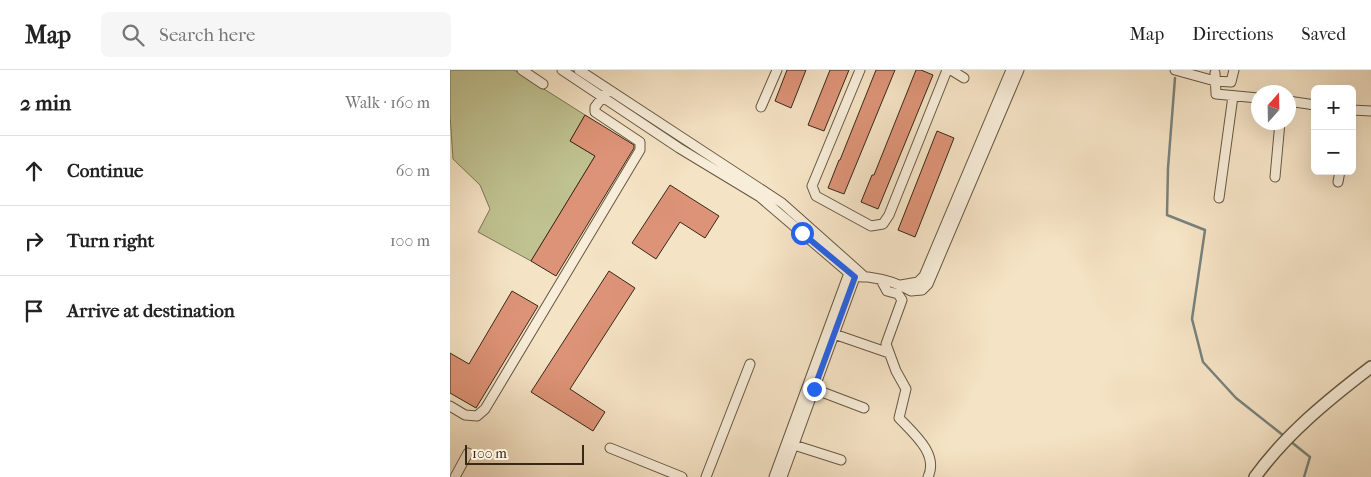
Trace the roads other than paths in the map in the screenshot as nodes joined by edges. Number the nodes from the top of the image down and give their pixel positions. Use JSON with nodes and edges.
{"nodes":[{"id":1,"x":522,"y":70,"type":"edge"},
{"id":2,"x":562,"y":70,"type":"edge"},
{"id":3,"x":579,"y":70,"type":"edge"},
{"id":4,"x":777,"y":70,"type":"edge"},
{"id":5,"x":860,"y":70,"type":"edge"},
{"id":6,"x":947,"y":70,"type":"edge"},
{"id":7,"x":951,"y":70,"type":"edge"},
{"id":8,"x":1011,"y":70,"type":"edge"},
{"id":9,"x":1019,"y":70,"type":"edge"},
{"id":10,"x":1175,"y":70,"type":"edge"},
{"id":11,"x":1205,"y":70,"type":"edge"},
{"id":12,"x":1234,"y":70,"type":"edge"},
{"id":13,"x":1217,"y":75,"type":"edge"},
{"id":14,"x":964,"y":78,"type":"dead end"},
{"id":15,"x":543,"y":84,"type":"dead end"},
{"id":16,"x":606,"y":93,"type":"junction"},
{"id":17,"x":1233,"y":96,"type":"junction"},
{"id":18,"x":1251,"y":97,"type":"edge"},
{"id":19,"x":1296,"y":102,"type":"edge"},
{"id":20,"x":1311,"y":104,"type":"edge"},
{"id":21,"x":761,"y":107,"type":"dead end"},
{"id":22,"x":1356,"y":110,"type":"edge"},
{"id":23,"x":1371,"y":111,"type":"edge"},
{"id":24,"x":1279,"y":130,"type":"edge"},
{"id":25,"x":1339,"y":175,"type":"edge"},
{"id":26,"x":1275,"y":177,"type":"dead end"},
{"id":27,"x":1338,"y":182,"type":"dead end"},
{"id":28,"x":1219,"y":198,"type":"dead end"},
{"id":29,"x":852,"y":275,"type":"junction"},
{"id":30,"x":865,"y":277,"type":"junction"},
{"id":31,"x":881,"y":280,"type":"junction"},
{"id":32,"x":901,"y":285,"type":"junction"},
{"id":33,"x":834,"y":334,"type":"junction"},
{"id":34,"x":888,"y":353,"type":"junction"},
{"id":35,"x":750,"y":364,"type":"dead end"},
{"id":36,"x":1371,"y":366,"type":"edge"},
{"id":37,"x":814,"y":389,"type":"junction"},
{"id":38,"x":450,"y":406,"type":"edge"},
{"id":39,"x":864,"y":408,"type":"dead end"},
{"id":40,"x":794,"y":445,"type":"junction"},
{"id":41,"x":610,"y":448,"type":"dead end"},
{"id":42,"x":468,"y":453,"type":"dead end"},
{"id":43,"x":841,"y":460,"type":"dead end"},
{"id":44,"x":456,"y":477,"type":"edge"},
{"id":45,"x":682,"y":477,"type":"edge"},
{"id":46,"x":706,"y":477,"type":"edge"},
{"id":47,"x":774,"y":477,"type":"edge"},
{"id":48,"x":782,"y":477,"type":"edge"},
{"id":49,"x":928,"y":477,"type":"edge"},
{"id":50,"x":1255,"y":477,"type":"edge"}],
"edges":[{"from":1,"to":15,"type":"street"},
{"from":2,"to":16,"type":"street"},
{"from":3,"to":16,"type":"street"},
{"from":4,"to":21,"type":"street"},
{"from":5,"to":6,"type":"street"},
{"from":7,"to":14,"type":"street"},
{"from":8,"to":32,"type":"street"},
{"from":9,"to":32,"type":"street"},
{"from":10,"to":13,"type":"street"},
{"from":11,"to":13,"type":"street"},
{"from":12,"to":13,"type":"street"},
{"from":13,"to":17,"type":"street"},
{"from":16,"to":29,"type":"street"},
{"from":16,"to":30,"type":"street"},
{"from":16,"to":38,"type":"street"},
{"from":17,"to":18,"type":"street"},
{"from":17,"to":28,"type":"street"},
{"from":19,"to":20,"type":"street"},
{"from":22,"to":23,"type":"street"},
{"from":24,"to":26,"type":"street"},
{"from":25,"to":27,"type":"street"},
{"from":29,"to":30,"type":"street"},
{"from":29,"to":33,"type":"street"},
{"from":29,"to":47,"type":"street"},
{"from":30,"to":31,"type":"street"},
{"from":31,"to":32,"type":"street"},
{"from":31,"to":34,"type":"street"},
{"from":33,"to":34,"type":"street"},
{"from":33,"to":37,"type":"street"},
{"from":34,"to":49,"type":"street"},
{"from":35,"to":46,"type":"street"},
{"from":36,"to":50,"type":"street"},
{"from":37,"to":39,"type":"street"},
{"from":37,"to":40,"type":"street"},
{"from":40,"to":43,"type":"street"},
{"from":40,"to":48,"type":"street"},
{"from":41,"to":45,"type":"street"},
{"from":42,"to":44,"type":"street"}]}
